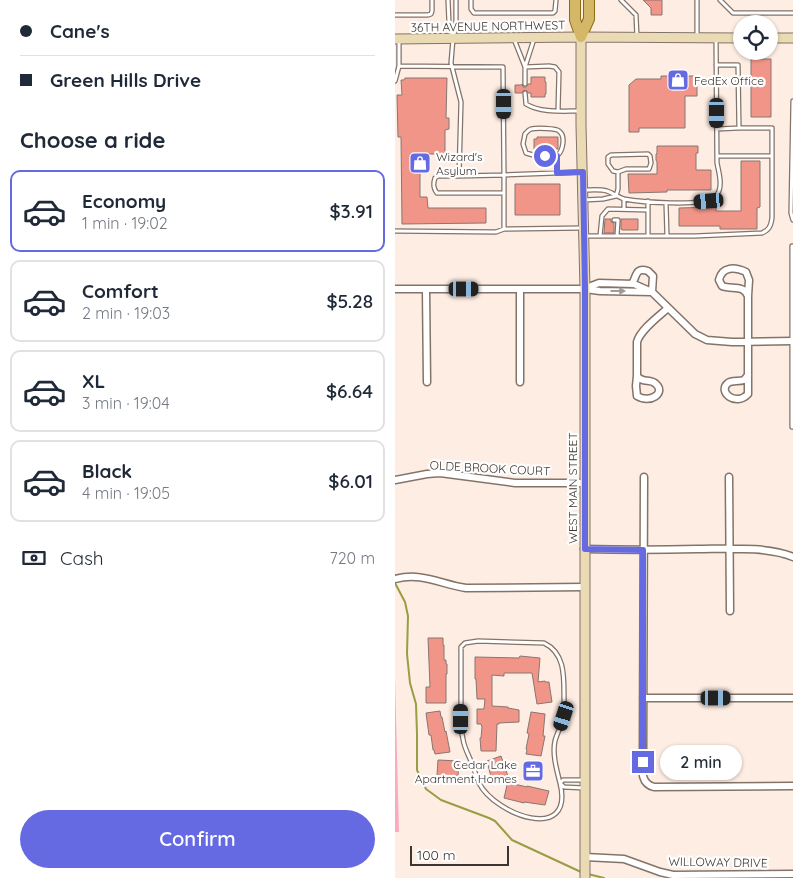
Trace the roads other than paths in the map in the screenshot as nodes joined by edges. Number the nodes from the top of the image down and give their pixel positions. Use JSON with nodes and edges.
{"nodes":[{"id":1,"x":432,"y":0,"type":"edge"},
{"id":2,"x":448,"y":0,"type":"edge"},
{"id":3,"x":456,"y":0,"type":"edge"},
{"id":4,"x":471,"y":0,"type":"edge"},
{"id":5,"x":555,"y":0,"type":"edge"},
{"id":6,"x":575,"y":0,"type":"edge"},
{"id":7,"x":589,"y":0,"type":"edge"},
{"id":8,"x":621,"y":0,"type":"edge"},
{"id":9,"x":697,"y":0,"type":"edge"},
{"id":10,"x":720,"y":0,"type":"edge"},
{"id":11,"x":793,"y":13,"type":"edge"},
{"id":12,"x":395,"y":15,"type":"edge"},
{"id":13,"x":581,"y":37,"type":"junction"},
{"id":14,"x":514,"y":38,"type":"junction"},
{"id":15,"x":534,"y":38,"type":"junction"},
{"id":16,"x":637,"y":38,"type":"junction"},
{"id":17,"x":697,"y":38,"type":"junction"},
{"id":18,"x":716,"y":38,"type":"junction"},
{"id":19,"x":733,"y":38,"type":"edge"},
{"id":20,"x":778,"y":38,"type":"edge"},
{"id":21,"x":793,"y":38,"type":"edge"},
{"id":22,"x":397,"y":39,"type":"edge"},
{"id":23,"x":453,"y":39,"type":"junction"},
{"id":24,"x":716,"y":65,"type":"junction"},
{"id":25,"x":399,"y":66,"type":"junction"},
{"id":26,"x":452,"y":66,"type":"junction"},
{"id":27,"x":525,"y":67,"type":"junction"},
{"id":28,"x":395,"y":81,"type":"edge"},
{"id":29,"x":525,"y":84,"type":"dead end"},
{"id":30,"x":525,"y":93,"type":"dead end"},
{"id":31,"x":793,"y":101,"type":"edge"},
{"id":32,"x":558,"y":111,"type":"junction"},
{"id":33,"x":581,"y":111,"type":"junction"},
{"id":34,"x":739,"y":128,"type":"junction"},
{"id":35,"x":717,"y":129,"type":"junction"},
{"id":36,"x":793,"y":142,"type":"edge"},
{"id":37,"x":557,"y":156,"type":"junction"},
{"id":38,"x":717,"y":156,"type":"junction"},
{"id":39,"x":772,"y":156,"type":"junction"},
{"id":40,"x":583,"y":172,"type":"junction"},
{"id":41,"x":618,"y":172,"type":"junction"},
{"id":42,"x":557,"y":173,"type":"junction"},
{"id":43,"x":504,"y":175,"type":"junction"},
{"id":44,"x":459,"y":176,"type":"junction"},
{"id":45,"x":583,"y":190,"type":"junction"},
{"id":46,"x":504,"y":193,"type":"junction"},
{"id":47,"x":616,"y":196,"type":"junction"},
{"id":48,"x":624,"y":199,"type":"junction"},
{"id":49,"x":583,"y":200,"type":"junction"},
{"id":50,"x":648,"y":201,"type":"junction"},
{"id":51,"x":666,"y":203,"type":"junction"},
{"id":52,"x":624,"y":210,"type":"junction"},
{"id":53,"x":648,"y":210,"type":"junction"},
{"id":54,"x":614,"y":220,"type":"dead end"},
{"id":55,"x":793,"y":220,"type":"edge"},
{"id":56,"x":504,"y":229,"type":"junction"},
{"id":57,"x":395,"y":231,"type":"edge"},
{"id":58,"x":584,"y":232,"type":"junction"},
{"id":59,"x":600,"y":236,"type":"junction"},
{"id":60,"x":617,"y":236,"type":"junction"},
{"id":61,"x":648,"y":236,"type":"junction"},
{"id":62,"x":667,"y":236,"type":"junction"},
{"id":63,"x":793,"y":246,"type":"edge"},
{"id":64,"x":632,"y":284,"type":"junction"},
{"id":65,"x":395,"y":289,"type":"edge"},
{"id":66,"x":427,"y":289,"type":"junction"},
{"id":67,"x":520,"y":289,"type":"junction"},
{"id":68,"x":585,"y":289,"type":"junction"},
{"id":69,"x":652,"y":292,"type":"junction"},
{"id":70,"x":748,"y":296,"type":"junction"},
{"id":71,"x":668,"y":308,"type":"junction"},
{"id":72,"x":748,"y":341,"type":"junction"},
{"id":73,"x":792,"y":341,"type":"edge"},
{"id":74,"x":748,"y":375,"type":"junction"},
{"id":75,"x":637,"y":376,"type":"dead end"},
{"id":76,"x":427,"y":382,"type":"dead end"},
{"id":77,"x":520,"y":382,"type":"dead end"},
{"id":78,"x":793,"y":427,"type":"edge"},
{"id":79,"x":643,"y":477,"type":"dead end"},
{"id":80,"x":729,"y":477,"type":"dead end"},
{"id":81,"x":395,"y":480,"type":"edge"},
{"id":82,"x":585,"y":483,"type":"junction"},
{"id":83,"x":585,"y":549,"type":"junction"},
{"id":84,"x":729,"y":549,"type":"junction"},
{"id":85,"x":643,"y":550,"type":"junction"},
{"id":86,"x":793,"y":558,"type":"edge"},
{"id":87,"x":395,"y":579,"type":"edge"},
{"id":88,"x":585,"y":587,"type":"junction"},
{"id":89,"x":730,"y":611,"type":"dead end"},
{"id":90,"x":643,"y":698,"type":"junction"},
{"id":91,"x":793,"y":698,"type":"edge"},
{"id":92,"x":560,"y":783,"type":"junction"},
{"id":93,"x":585,"y":784,"type":"junction"},
{"id":94,"x":793,"y":786,"type":"edge"},
{"id":95,"x":585,"y":856,"type":"junction"},
{"id":96,"x":793,"y":874,"type":"edge"},
{"id":97,"x":585,"y":878,"type":"edge"}],
"edges":[{"from":1,"to":12,"type":"lane"},
{"from":2,"to":23,"type":"lane"},
{"from":3,"to":23,"type":"lane"},
{"from":4,"to":5,"type":"lane"},
{"from":6,"to":13,"type":"main road","name":"WEST MAIN STREET"},
{"from":7,"to":13,"type":"main road","name":"WEST MAIN STREET"},
{"from":8,"to":16,"type":"lane"},
{"from":9,"to":17,"type":"lane"},
{"from":10,"to":11,"type":"lane"},
{"from":13,"to":15,"type":"main road","name":"36TH AVENUE NORTHWEST"},
{"from":13,"to":16,"type":"main road","name":"36TH AVENUE NORTHWEST"},
{"from":13,"to":33,"type":"main road","name":"WEST MAIN STREET"},
{"from":14,"to":15,"type":"main road","name":"36TH AVENUE NORTHWEST"},
{"from":14,"to":23,"type":"main road","name":"36TH AVENUE NORTHWEST"},
{"from":14,"to":27,"type":"lane"},
{"from":15,"to":27,"type":"lane"},
{"from":16,"to":17,"type":"main road","name":"36TH AVENUE NORTHWEST"},
{"from":17,"to":18,"type":"main road","name":"36TH AVENUE NORTHWEST"},
{"from":18,"to":19,"type":"main road","name":"36TH AVENUE NORTHWEST"},
{"from":18,"to":24,"type":"lane"},
{"from":20,"to":21,"type":"main road"},
{"from":22,"to":23,"type":"main road","name":"36TH AVENUE NORTHWEST"},
{"from":22,"to":25,"type":"lane"},
{"from":23,"to":26,"type":"lane"},
{"from":24,"to":34,"type":"lane"},
{"from":24,"to":35,"type":"lane"},
{"from":25,"to":26,"type":"lane"},
{"from":25,"to":28,"type":"lane"},
{"from":26,"to":43,"type":"lane"},
{"from":26,"to":44,"type":"lane"},
{"from":27,"to":29,"type":"lane"},
{"from":27,"to":32,"type":"lane"},
{"from":30,"to":32,"type":"lane"},
{"from":31,"to":36,"type":"lane"},
{"from":32,"to":33,"type":"lane"},
{"from":33,"to":40,"type":"main road","name":"WEST MAIN STREET"},
{"from":34,"to":35,"type":"lane"},
{"from":34,"to":39,"type":"lane"},
{"from":35,"to":38,"type":"lane"},
{"from":36,"to":55,"type":"lane"},
{"from":37,"to":37,"type":"lane"},
{"from":37,"to":42,"type":"lane"},
{"from":38,"to":39,"type":"lane"},
{"from":38,"to":51,"type":"lane"},
{"from":39,"to":62,"type":"lane"},
{"from":40,"to":42,"type":"lane"},
{"from":40,"to":45,"type":"main road","name":"WEST MAIN STREET"},
{"from":41,"to":41,"type":"lane"},
{"from":41,"to":47,"type":"lane"},
{"from":42,"to":43,"type":"lane"},
{"from":43,"to":44,"type":"lane"},
{"from":43,"to":46,"type":"lane"},
{"from":44,"to":46,"type":"lane"},
{"from":45,"to":47,"type":"lane"},
{"from":45,"to":49,"type":"main road","name":"WEST MAIN STREET"},
{"from":46,"to":56,"type":"lane"},
{"from":47,"to":48,"type":"lane"},
{"from":47,"to":49,"type":"lane"},
{"from":48,"to":50,"type":"lane"},
{"from":48,"to":52,"type":"lane"},
{"from":49,"to":58,"type":"main road","name":"WEST MAIN STREET"},
{"from":50,"to":51,"type":"lane"},
{"from":50,"to":53,"type":"lane"},
{"from":51,"to":62,"type":"lane"},
{"from":52,"to":53,"type":"lane"},
{"from":52,"to":59,"type":"lane"},
{"from":53,"to":61,"type":"lane"},
{"from":54,"to":60,"type":"lane"},
{"from":56,"to":57,"type":"lane"},
{"from":56,"to":58,"type":"lane"},
{"from":58,"to":59,"type":"lane"},
{"from":58,"to":68,"type":"main road","name":"WEST MAIN STREET"},
{"from":59,"to":60,"type":"lane"},
{"from":60,"to":61,"type":"lane"},
{"from":61,"to":62,"type":"lane"},
{"from":63,"to":73,"type":"lane"},
{"from":64,"to":68,"type":"street"},
{"from":64,"to":69,"type":"street"},
{"from":64,"to":69,"type":"street"},
{"from":65,"to":66,"type":"street"},
{"from":66,"to":67,"type":"street"},
{"from":66,"to":76,"type":"street"},
{"from":67,"to":68,"type":"street"},
{"from":67,"to":77,"type":"street"},
{"from":68,"to":69,"type":"street","one_way":true},
{"from":68,"to":82,"type":"main road","name":"WEST MAIN STREET"},
{"from":69,"to":71,"type":"street"},
{"from":70,"to":70,"type":"street"},
{"from":70,"to":72,"type":"street"},
{"from":71,"to":72,"type":"street"},
{"from":71,"to":75,"type":"street"},
{"from":72,"to":73,"type":"street"},
{"from":72,"to":74,"type":"street"},
{"from":73,"to":78,"type":"lane"},
{"from":74,"to":74,"type":"street"},
{"from":79,"to":85,"type":"street"},
{"from":80,"to":84,"type":"street"},
{"from":81,"to":82,"type":"street","name":"OLDE BROOK COURT"},
{"from":82,"to":83,"type":"main road","name":"WEST MAIN STREET"},
{"from":83,"to":85,"type":"street"},
{"from":83,"to":88,"type":"main road","name":"WEST MAIN STREET"},
{"from":84,"to":85,"type":"street"},
{"from":84,"to":86,"type":"street"},
{"from":84,"to":89,"type":"street"},
{"from":85,"to":90,"type":"street"},
{"from":87,"to":88,"type":"street"},
{"from":88,"to":93,"type":"main road","name":"WEST MAIN STREET"},
{"from":90,"to":91,"type":"street"},
{"from":90,"to":94,"type":"street"},
{"from":92,"to":92,"type":"lane"},
{"from":92,"to":93,"type":"lane"},
{"from":92,"to":93,"type":"lane"},
{"from":93,"to":95,"type":"main road","name":"WEST MAIN STREET"},
{"from":95,"to":96,"type":"street","name":"WILLOWAY DRIVE"},
{"from":95,"to":97,"type":"main road","name":"WEST MAIN STREET"}]}
